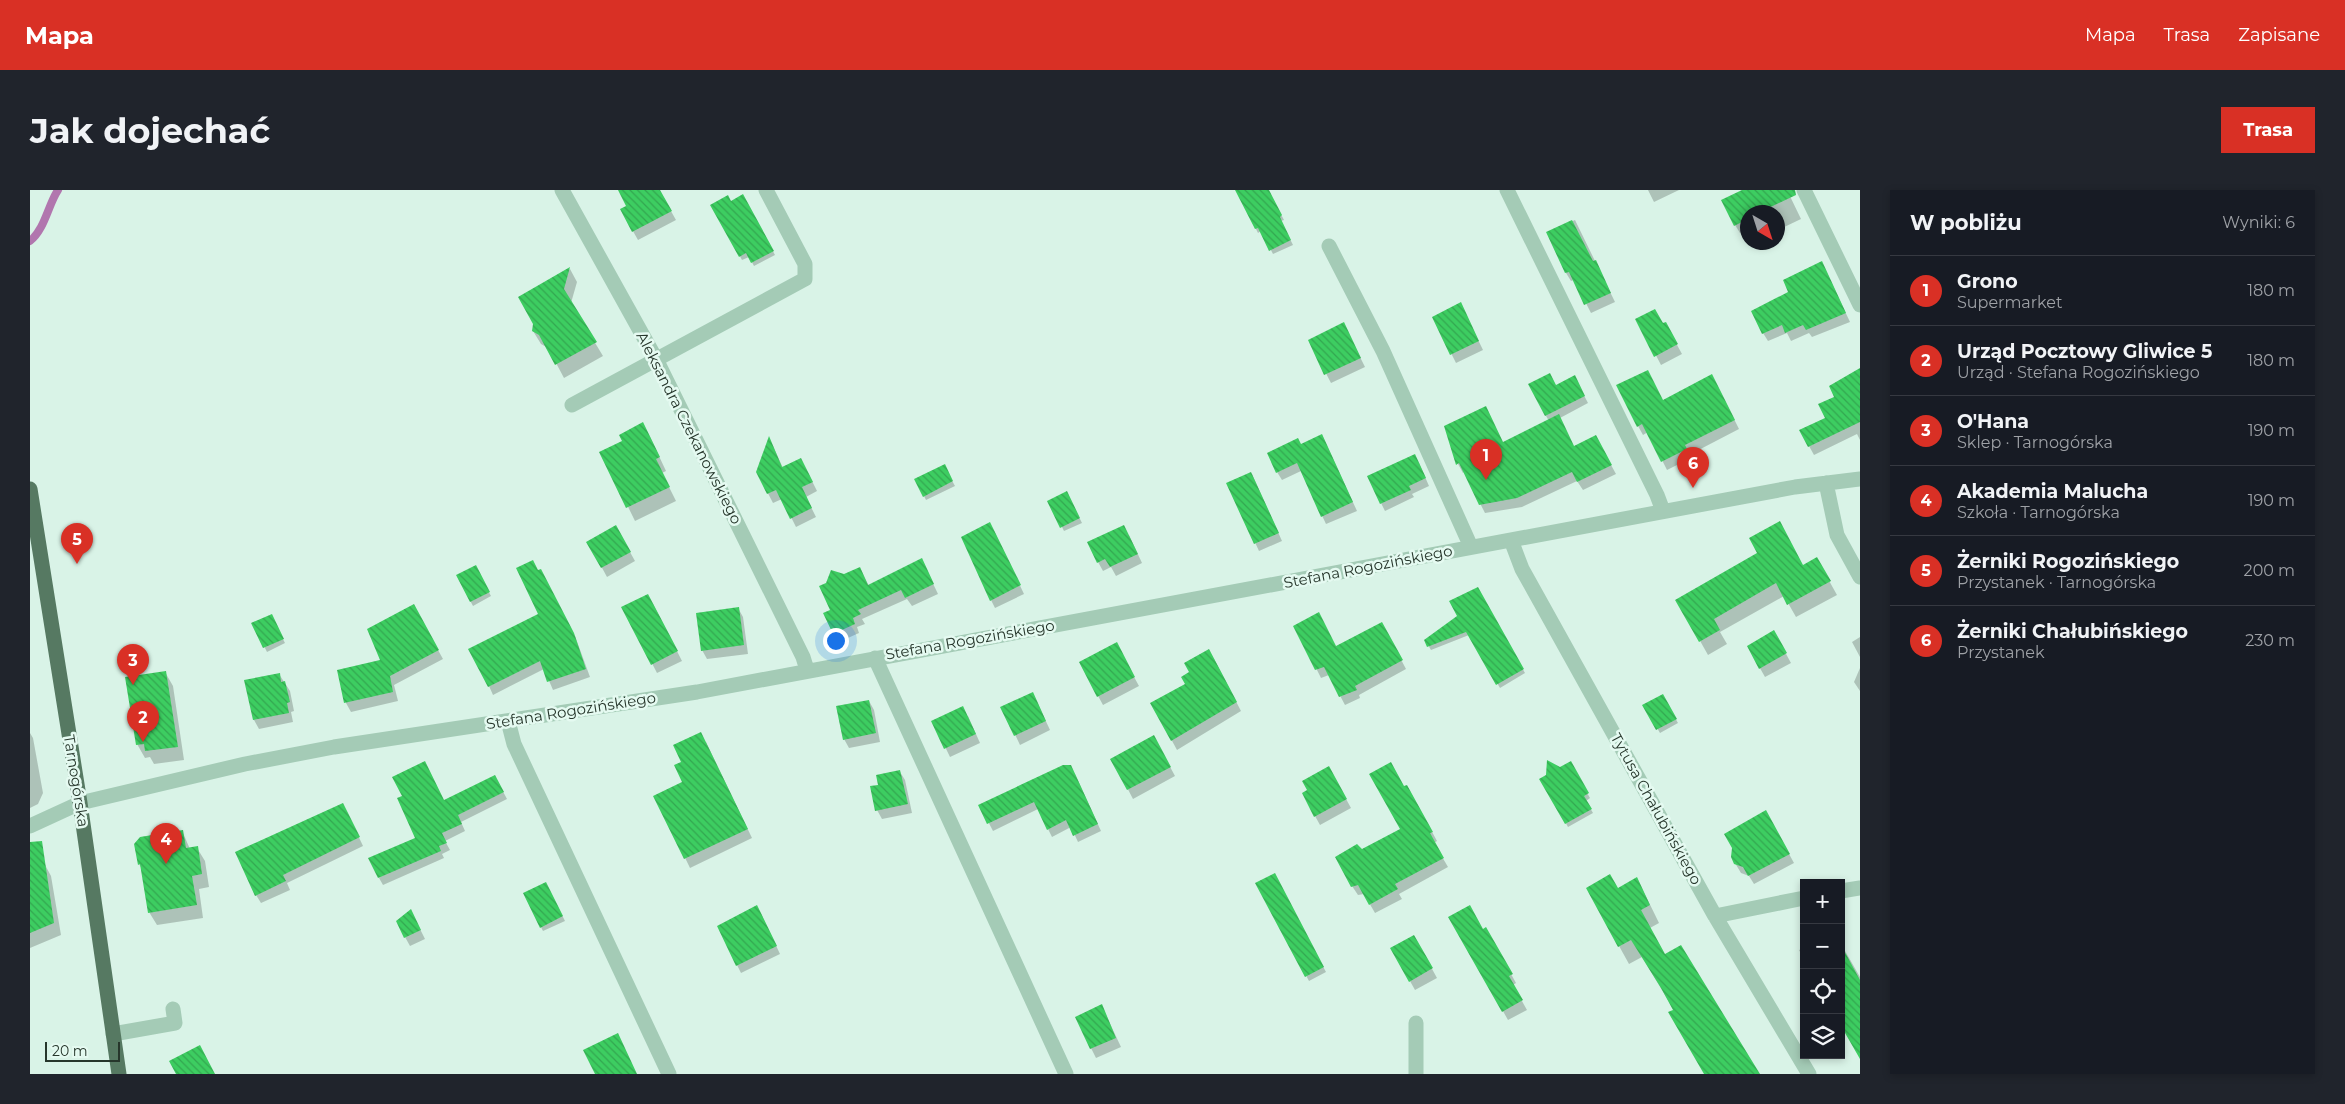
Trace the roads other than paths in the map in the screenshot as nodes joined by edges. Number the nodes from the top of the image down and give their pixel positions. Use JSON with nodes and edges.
{"nodes":[{"id":1,"x":562,"y":190,"type":"edge"},
{"id":2,"x":766,"y":190,"type":"edge"},
{"id":3,"x":1507,"y":190,"type":"edge"},
{"id":4,"x":1804,"y":190,"type":"edge"},
{"id":5,"x":1329,"y":246,"type":"dead end"},
{"id":6,"x":1860,"y":305,"type":"edge"},
{"id":7,"x":657,"y":361,"type":"junction"},
{"id":8,"x":572,"y":405,"type":"dead end"},
{"id":9,"x":1860,"y":479,"type":"edge"},
{"id":10,"x":1826,"y":483,"type":"junction"},
{"id":11,"x":30,"y":489,"type":"edge"},
{"id":12,"x":1663,"y":512,"type":"junction"},
{"id":13,"x":1512,"y":540,"type":"junction"},
{"id":14,"x":1472,"y":547,"type":"junction"},
{"id":15,"x":1860,"y":577,"type":"edge"},
{"id":16,"x":875,"y":658,"type":"junction"},
{"id":17,"x":807,"y":670,"type":"junction"},
{"id":18,"x":508,"y":721,"type":"junction"},
{"id":19,"x":80,"y":803,"type":"junction"},
{"id":20,"x":30,"y":826,"type":"edge"},
{"id":21,"x":1860,"y":888,"type":"edge"},
{"id":22,"x":1845,"y":890,"type":"edge"},
{"id":23,"x":1800,"y":899,"type":"edge"},
{"id":24,"x":1715,"y":916,"type":"junction"},
{"id":25,"x":173,"y":1009,"type":"dead end"},
{"id":26,"x":1416,"y":1023,"type":"dead end"},
{"id":27,"x":113,"y":1034,"type":"junction"},
{"id":28,"x":119,"y":1074,"type":"edge"},
{"id":29,"x":668,"y":1074,"type":"edge"},
{"id":30,"x":1066,"y":1074,"type":"edge"},
{"id":31,"x":1416,"y":1074,"type":"edge"},
{"id":32,"x":1809,"y":1074,"type":"edge"}],
"edges":[{"from":1,"to":7,"type":"street","name":"Aleksandra Czekanowskiego"},
{"from":2,"to":7,"type":"street"},
{"from":3,"to":12,"type":"street"},
{"from":4,"to":6,"type":"street"},
{"from":5,"to":14,"type":"street"},
{"from":7,"to":8,"type":"street"},
{"from":7,"to":17,"type":"street","name":"Aleksandra Czekanowskiego"},
{"from":9,"to":10,"type":"street","name":"Stefana Rogozińskiego"},
{"from":10,"to":12,"type":"street","name":"Stefana Rogozińskiego"},
{"from":10,"to":15,"type":"street"},
{"from":11,"to":19,"type":"main road","name":"Tarnogórska"},
{"from":12,"to":13,"type":"street","name":"Stefana Rogozińskiego"},
{"from":13,"to":14,"type":"street","name":"Stefana Rogozińskiego"},
{"from":13,"to":24,"type":"street","name":"Tytusa Chałubińskiego"},
{"from":14,"to":16,"type":"street","name":"Stefana Rogozińskiego"},
{"from":16,"to":17,"type":"street","name":"Stefana Rogozińskiego"},
{"from":16,"to":30,"type":"street"},
{"from":17,"to":18,"type":"street","name":"Stefana Rogozińskiego"},
{"from":18,"to":19,"type":"street","name":"Stefana Rogozińskiego"},
{"from":18,"to":29,"type":"street"},
{"from":19,"to":20,"type":"street","name":"Stefana Rogozińskiego"},
{"from":19,"to":27,"type":"main road","name":"Tarnogórska"},
{"from":21,"to":22,"type":"street"},
{"from":23,"to":24,"type":"street"},
{"from":24,"to":32,"type":"street","name":"Tytusa Chałubińskiego"},
{"from":25,"to":27,"type":"street"},
{"from":26,"to":31,"type":"street"},
{"from":27,"to":28,"type":"main road","name":"Tarnogórska"}]}
